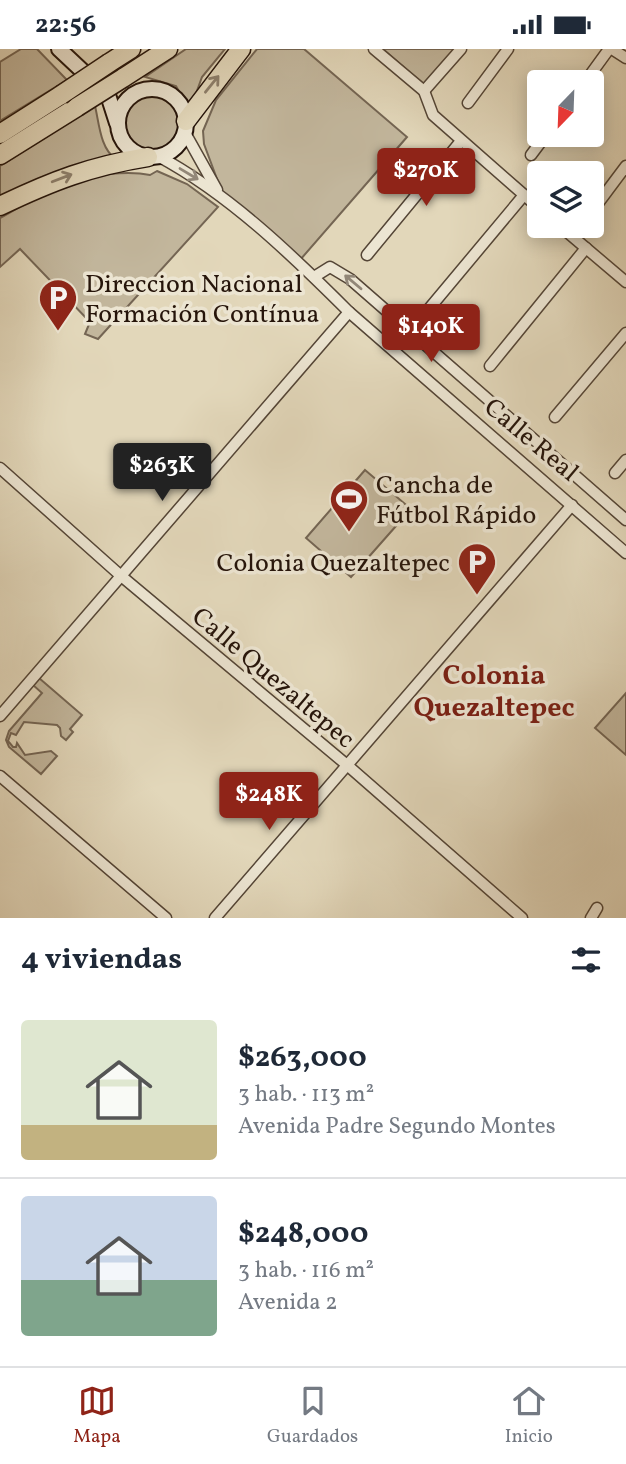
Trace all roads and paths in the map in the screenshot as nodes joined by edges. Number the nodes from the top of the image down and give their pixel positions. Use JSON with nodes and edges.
{"nodes":[{"id":1,"x":59,"y":49,"type":"edge"},
{"id":2,"x":71,"y":49,"type":"edge"},
{"id":3,"x":131,"y":49,"type":"edge"},
{"id":4,"x":168,"y":49,"type":"edge"},
{"id":5,"x":241,"y":49,"type":"edge"},
{"id":6,"x":374,"y":49,"type":"edge"},
{"id":7,"x":461,"y":49,"type":"edge"},
{"id":8,"x":508,"y":49,"type":"edge"},
{"id":9,"x":610,"y":49,"type":"edge"},
{"id":10,"x":115,"y":57,"type":"edge"},
{"id":11,"x":626,"y":58,"type":"edge"},
{"id":12,"x":594,"y":70,"type":"edge"},
{"id":13,"x":141,"y":90,"type":"junction"},
{"id":14,"x":424,"y":91,"type":"junction"},
{"id":15,"x":468,"y":103,"type":"dead end"},
{"id":16,"x":117,"y":124,"type":"junction"},
{"id":17,"x":185,"y":126,"type":"junction"},
{"id":18,"x":0,"y":134,"type":"edge"},
{"id":19,"x":461,"y":141,"type":"junction"},
{"id":20,"x":537,"y":147,"type":"edge"},
{"id":21,"x":0,"y":155,"type":"edge"},
{"id":22,"x":531,"y":155,"type":"dead end"},
{"id":23,"x":153,"y":156,"type":"junction"},
{"id":24,"x":626,"y":166,"type":"edge"},
{"id":25,"x":219,"y":194,"type":"junction"},
{"id":26,"x":524,"y":195,"type":"junction"},
{"id":27,"x":604,"y":195,"type":"edge"},
{"id":28,"x":527,"y":198,"type":"edge"},
{"id":29,"x":0,"y":206,"type":"edge"},
{"id":30,"x":574,"y":238,"type":"edge"},
{"id":31,"x":586,"y":248,"type":"junction"},
{"id":32,"x":367,"y":255,"type":"dead end"},
{"id":33,"x":314,"y":277,"type":"junction"},
{"id":34,"x":626,"y":282,"type":"edge"},
{"id":35,"x":428,"y":310,"type":"dead end"},
{"id":36,"x":349,"y":312,"type":"junction"},
{"id":37,"x":626,"y":333,"type":"edge"},
{"id":38,"x":490,"y":366,"type":"dead end"},
{"id":39,"x":555,"y":417,"type":"dead end"},
{"id":40,"x":626,"y":460,"type":"edge"},
{"id":41,"x":0,"y":468,"type":"edge"},
{"id":42,"x":615,"y":473,"type":"dead end"},
{"id":43,"x":572,"y":505,"type":"junction"},
{"id":44,"x":626,"y":520,"type":"edge"},
{"id":45,"x":626,"y":553,"type":"edge"},
{"id":46,"x":120,"y":575,"type":"junction"},
{"id":47,"x":0,"y":716,"type":"edge"},
{"id":48,"x":346,"y":765,"type":"junction"},
{"id":49,"x":0,"y":776,"type":"edge"},
{"id":50,"x":597,"y":908,"type":"dead end"},
{"id":51,"x":166,"y":918,"type":"edge"},
{"id":52,"x":215,"y":918,"type":"edge"},
{"id":53,"x":522,"y":918,"type":"edge"},
{"id":54,"x":592,"y":918,"type":"edge"}],
"edges":[{"from":1,"to":16,"type":"main road"},
{"from":2,"to":13,"type":"main road"},
{"from":3,"to":10,"type":"highway"},
{"from":4,"to":21,"type":"highway","bridge":true},
{"from":17,"to":5,"type":"highway","one_way":true},
{"from":6,"to":14,"type":"street"},
{"from":7,"to":14,"type":"street"},
{"from":8,"to":15,"type":"street"},
{"from":9,"to":11,"type":"street"},
{"from":9,"to":12,"type":"street"},
{"from":10,"to":18,"type":"highway","bridge":true},
{"from":13,"to":16,"type":"main road"},
{"from":13,"to":17,"type":"main road"},
{"from":14,"to":19,"type":"street"},
{"from":16,"to":23,"type":"main road"},
{"from":17,"to":23,"type":"main road"},
{"from":17,"to":25,"type":"street","name":"Calle Real"},
{"from":19,"to":26,"type":"street"},
{"from":19,"to":32,"type":"street"},
{"from":20,"to":22,"type":"street"},
{"from":23,"to":25,"type":"street","name":"Calle Real","one_way":true},
{"from":29,"to":23,"type":"highway","one_way":true},
{"from":24,"to":27,"type":"street"},
{"from":25,"to":33,"type":"street","name":"Calle Real"},
{"from":26,"to":28,"type":"street"},
{"from":26,"to":35,"type":"street"},
{"from":30,"to":31,"type":"street"},
{"from":31,"to":34,"type":"street"},
{"from":31,"to":38,"type":"street"},
{"from":33,"to":36,"type":"street","name":"Calle Real"},
{"from":44,"to":33,"type":"street","one_way":true},
{"from":36,"to":43,"type":"street","name":"Calle Real"},
{"from":36,"to":46,"type":"street"},
{"from":37,"to":39,"type":"street"},
{"from":40,"to":42,"type":"street"},
{"from":41,"to":46,"type":"street","name":"Calle Quezaltepec"},
{"from":43,"to":45,"type":"street","name":"Calle Real"},
{"from":43,"to":48,"type":"street"},
{"from":46,"to":47,"type":"street"},
{"from":46,"to":48,"type":"street","name":"Calle Quezaltepec"},
{"from":48,"to":52,"type":"street"},
{"from":48,"to":53,"type":"street","name":"Calle Quezaltepec"},
{"from":49,"to":51,"type":"street"},
{"from":50,"to":54,"type":"street"}]}
